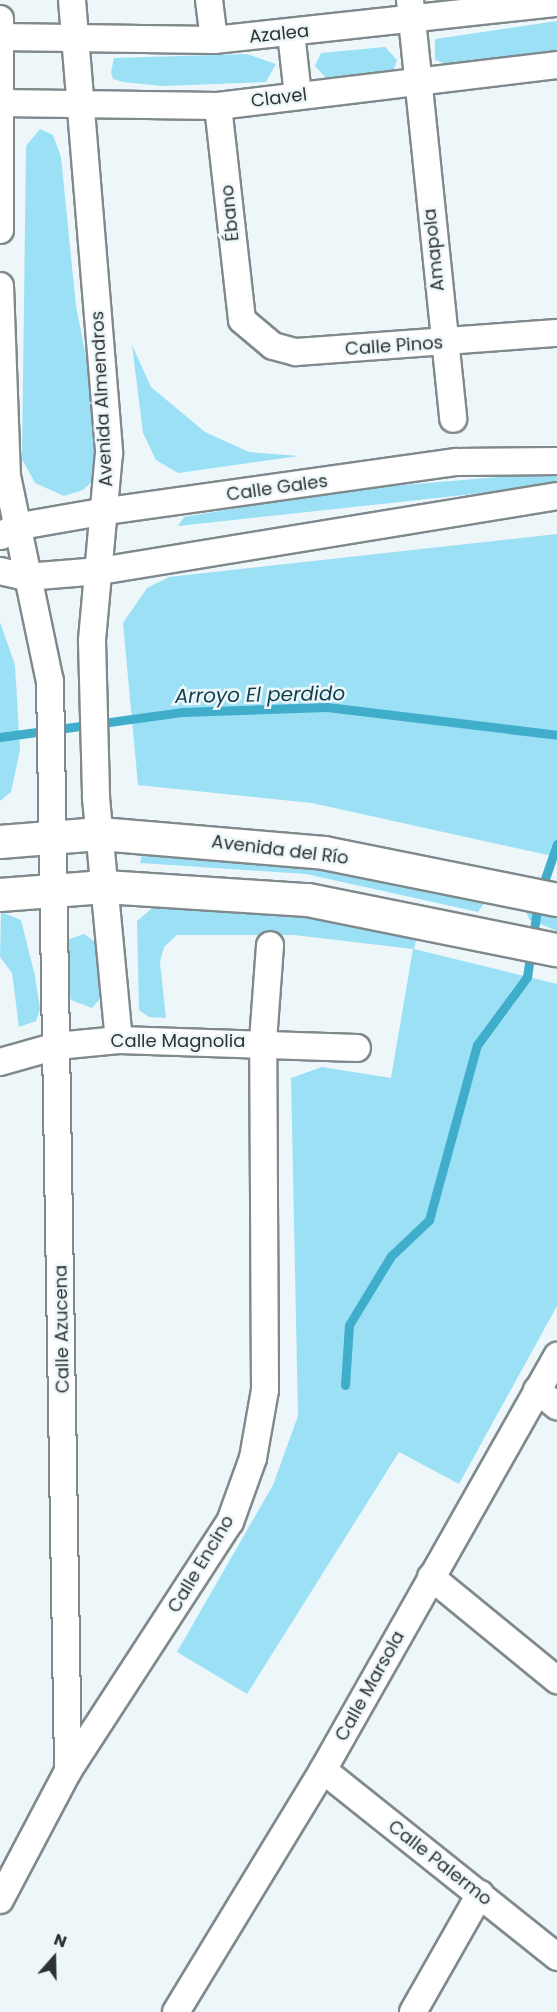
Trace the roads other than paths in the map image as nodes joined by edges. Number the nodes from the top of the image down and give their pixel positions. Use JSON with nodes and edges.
{"nodes":[{"id":1,"x":72,"y":0,"type":"edge"},
{"id":2,"x":209,"y":0,"type":"edge"},
{"id":3,"x":557,"y":3,"type":"edge"},
{"id":4,"x":410,"y":10,"type":"edge"},
{"id":5,"x":0,"y":19,"type":"edge"},
{"id":6,"x":291,"y":33,"type":"junction"},
{"id":7,"x":0,"y":37,"type":"edge"},
{"id":8,"x":214,"y":40,"type":"junction"},
{"id":9,"x":74,"y":41,"type":"junction"},
{"id":10,"x":557,"y":65,"type":"edge"},
{"id":11,"x":416,"y":82,"type":"junction"},
{"id":12,"x":298,"y":95,"type":"junction"},
{"id":13,"x":2,"y":103,"type":"edge"},
{"id":14,"x":79,"y":104,"type":"junction"},
{"id":15,"x":218,"y":106,"type":"junction"},
{"id":16,"x":0,"y":230,"type":"edge"},
{"id":17,"x":0,"y":286,"type":"edge"},
{"id":18,"x":242,"y":320,"type":"joint"},
{"id":19,"x":557,"y":333,"type":"edge"},
{"id":20,"x":444,"y":343,"type":"junction"},
{"id":21,"x":453,"y":419,"type":"dead end"},
{"id":22,"x":557,"y":461,"type":"edge"},
{"id":23,"x":557,"y":496,"type":"edge"},
{"id":24,"x":107,"y":512,"type":"junction"},
{"id":25,"x":8,"y":531,"type":"edge"},
{"id":26,"x":0,"y":571,"type":"edge"},
{"id":27,"x":100,"y":571,"type":"junction"},
{"id":28,"x":26,"y":577,"type":"junction"},
{"id":29,"x":100,"y":834,"type":"junction"},
{"id":30,"x":54,"y":836,"type":"junction"},
{"id":31,"x":0,"y":842,"type":"edge"},
{"id":32,"x":105,"y":887,"type":"junction"},
{"id":33,"x":55,"y":888,"type":"junction"},
{"id":34,"x":510,"y":890,"type":"junction"},
{"id":35,"x":0,"y":895,"type":"edge"},
{"id":36,"x":557,"y":900,"type":"edge"},
{"id":37,"x":503,"y":939,"type":"junction"},
{"id":38,"x":270,"y":945,"type":"dead end"},
{"id":39,"x":557,"y":950,"type":"edge"},
{"id":40,"x":119,"y":1040,"type":"junction"},
{"id":41,"x":263,"y":1041,"type":"junction"},
{"id":42,"x":57,"y":1046,"type":"junction"},
{"id":43,"x":357,"y":1048,"type":"dead end"},
{"id":44,"x":0,"y":1062,"type":"edge"},
{"id":45,"x":557,"y":1356,"type":"edge"},
{"id":46,"x":537,"y":1390,"type":"junction"},
{"id":47,"x":557,"y":1406,"type":"edge"},
{"id":48,"x":431,"y":1577,"type":"junction"},
{"id":49,"x":557,"y":1680,"type":"edge"},
{"id":50,"x":323,"y":1770,"type":"junction"},
{"id":51,"x":68,"y":1771,"type":"junction"},
{"id":52,"x":480,"y":1894,"type":"junction"},
{"id":53,"x":0,"y":1900,"type":"edge"},
{"id":54,"x":557,"y":1957,"type":"edge"},
{"id":55,"x":176,"y":2012,"type":"edge"},
{"id":56,"x":414,"y":2012,"type":"edge"}],
"edges":[{"from":1,"to":9,"type":"street","name":"Avenida Almendros"},
{"from":2,"to":8,"type":"street"},
{"from":3,"to":4,"type":"street","name":"Azalea"},
{"from":4,"to":6,"type":"street","name":"Azalea"},
{"from":4,"to":11,"type":"street","name":"Amapola"},
{"from":5,"to":7,"type":"street"},
{"from":6,"to":8,"type":"street","name":"Azalea"},
{"from":6,"to":12,"type":"street"},
{"from":7,"to":9,"type":"street","name":"Azalea"},
{"from":7,"to":13,"type":"street"},
{"from":8,"to":9,"type":"street","name":"Azalea"},
{"from":9,"to":14,"type":"street","name":"Avenida Almendros"},
{"from":10,"to":11,"type":"street","name":"Clavel"},
{"from":11,"to":12,"type":"street","name":"Clavel"},
{"from":11,"to":20,"type":"street","name":"Amapola"},
{"from":12,"to":15,"type":"street","name":"Clavel"},
{"from":13,"to":14,"type":"street","name":"Clavel"},
{"from":13,"to":16,"type":"street"},
{"from":14,"to":15,"type":"street","name":"Clavel"},
{"from":14,"to":24,"type":"street","name":"Avenida Almendros"},
{"from":15,"to":18,"type":"street","name":"Ébano"},
{"from":17,"to":25,"type":"street"},
{"from":18,"to":20,"type":"street","name":"Calle Pinos"},
{"from":19,"to":20,"type":"street","name":"Calle Pinos"},
{"from":20,"to":21,"type":"street","name":"Amapola"},
{"from":22,"to":24,"type":"street","name":"Calle Gales"},
{"from":23,"to":27,"type":"street"},
{"from":24,"to":25,"type":"street","name":"Calle Gales"},
{"from":24,"to":27,"type":"street","name":"Avenida Almendros"},
{"from":25,"to":28,"type":"street"},
{"from":26,"to":28,"type":"street"},
{"from":27,"to":28,"type":"street"},
{"from":27,"to":29,"type":"street","name":"Avenida Almendros"},
{"from":28,"to":30,"type":"street"},
{"from":29,"to":30,"type":"street","name":"Avenida del Río"},
{"from":29,"to":32,"type":"street","name":"Avenida Almendros"},
{"from":29,"to":34,"type":"street","name":"Avenida del Río"},
{"from":30,"to":31,"type":"street","name":"Avenida del Río"},
{"from":30,"to":33,"type":"street","name":"Calle Azucena"},
{"from":32,"to":33,"type":"street"},
{"from":32,"to":37,"type":"street"},
{"from":32,"to":40,"type":"street"},
{"from":33,"to":35,"type":"street"},
{"from":33,"to":42,"type":"street","name":"Calle Azucena"},
{"from":34,"to":36,"type":"street","name":"Avenida del Río"},
{"from":34,"to":37,"type":"street"},
{"from":37,"to":39,"type":"street"},
{"from":38,"to":41,"type":"street","name":"Calle Encino"},
{"from":40,"to":41,"type":"street","name":"Calle Magnolia"},
{"from":40,"to":42,"type":"street","name":"Calle Magnolia"},
{"from":41,"to":43,"type":"street","name":"Calle Magnolia"},
{"from":41,"to":51,"type":"street","name":"Calle Encino"},
{"from":42,"to":44,"type":"street","name":"Calle Magnolia"},
{"from":42,"to":51,"type":"street","name":"Calle Azucena"},
{"from":45,"to":46,"type":"street","name":"Calle Marsola"},
{"from":46,"to":47,"type":"street"},
{"from":46,"to":48,"type":"street","name":"Calle Marsola"},
{"from":48,"to":49,"type":"street"},
{"from":48,"to":50,"type":"street","name":"Calle Marsola"},
{"from":50,"to":52,"type":"street","name":"Calle Palermo"},
{"from":50,"to":55,"type":"street","name":"Calle Marsola"},
{"from":51,"to":53,"type":"street","name":"Calle Encino"},
{"from":52,"to":54,"type":"street","name":"Calle Palermo"},
{"from":52,"to":56,"type":"street"}]}
